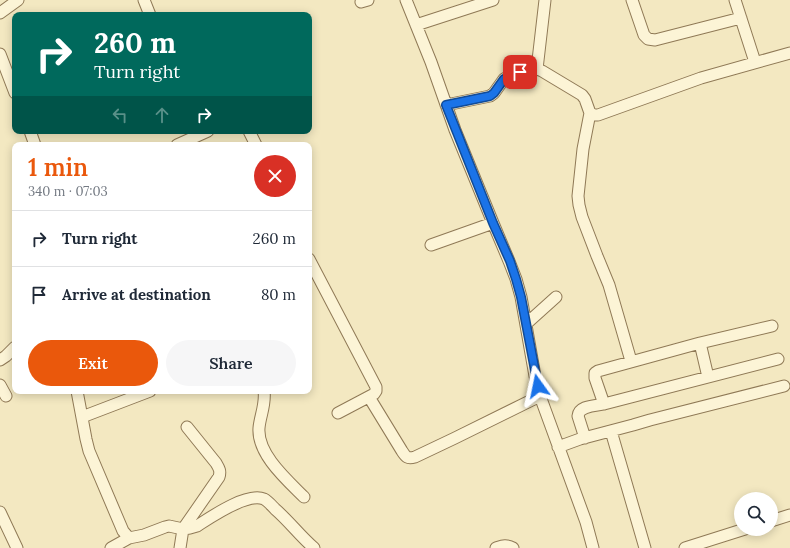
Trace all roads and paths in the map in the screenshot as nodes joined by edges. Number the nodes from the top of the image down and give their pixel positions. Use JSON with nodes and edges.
{"nodes":[{"id":1,"x":18,"y":0,"type":"edge"},
{"id":2,"x":144,"y":0,"type":"edge"},
{"id":3,"x":406,"y":0,"type":"edge"},
{"id":4,"x":493,"y":0,"type":"edge"},
{"id":5,"x":545,"y":0,"type":"edge"},
{"id":6,"x":632,"y":0,"type":"edge"},
{"id":7,"x":735,"y":0,"type":"edge"},
{"id":8,"x":149,"y":12,"type":"edge"},
{"id":9,"x":0,"y":13,"type":"edge"},
{"id":10,"x":741,"y":18,"type":"junction"},
{"id":11,"x":416,"y":25,"type":"junction"},
{"id":12,"x":790,"y":52,"type":"edge"},
{"id":13,"x":0,"y":54,"type":"edge"},
{"id":14,"x":755,"y":62,"type":"junction"},
{"id":15,"x":537,"y":69,"type":"junction"},
{"id":16,"x":12,"y":85,"type":"edge"},
{"id":17,"x":446,"y":105,"type":"junction"},
{"id":18,"x":590,"y":113,"type":"junction"},
{"id":19,"x":200,"y":134,"type":"edge"},
{"id":20,"x":183,"y":142,"type":"edge"},
{"id":21,"x":493,"y":223,"type":"junction"},
{"id":22,"x":431,"y":244,"type":"dead end"},
{"id":23,"x":312,"y":265,"type":"edge"},
{"id":24,"x":556,"y":297,"type":"dead end"},
{"id":25,"x":526,"y":324,"type":"junction"},
{"id":26,"x":772,"y":326,"type":"dead end"},
{"id":27,"x":700,"y":343,"type":"junction"},
{"id":28,"x":12,"y":350,"type":"edge"},
{"id":29,"x":778,"y":359,"type":"dead end"},
{"id":30,"x":0,"y":360,"type":"edge"},
{"id":31,"x":631,"y":361,"type":"junction"},
{"id":32,"x":708,"y":377,"type":"junction"},
{"id":33,"x":0,"y":385,"type":"edge"},
{"id":34,"x":784,"y":386,"type":"dead end"},
{"id":35,"x":78,"y":394,"type":"edge"},
{"id":36,"x":142,"y":394,"type":"edge"},
{"id":37,"x":264,"y":394,"type":"edge"},
{"id":38,"x":6,"y":396,"type":"dead end"},
{"id":39,"x":540,"y":396,"type":"junction"},
{"id":40,"x":370,"y":397,"type":"junction"},
{"id":41,"x":604,"y":404,"type":"junction"},
{"id":42,"x":338,"y":413,"type":"dead end"},
{"id":43,"x":82,"y":417,"type":"junction"},
{"id":44,"x":187,"y":427,"type":"dead end"},
{"id":45,"x":611,"y":431,"type":"junction"},
{"id":46,"x":585,"y":438,"type":"junction"},
{"id":47,"x":558,"y":447,"type":"junction"},
{"id":48,"x":304,"y":498,"type":"dead end"},
{"id":49,"x":0,"y":512,"type":"edge"},
{"id":50,"x":790,"y":515,"type":"edge"},
{"id":51,"x":778,"y":519,"type":"edge"},
{"id":52,"x":183,"y":529,"type":"junction"},
{"id":53,"x":734,"y":532,"type":"edge"},
{"id":54,"x":129,"y":538,"type":"junction"},
{"id":55,"x":17,"y":548,"type":"edge"},
{"id":56,"x":111,"y":548,"type":"edge"},
{"id":57,"x":180,"y":548,"type":"edge"},
{"id":58,"x":314,"y":548,"type":"edge"},
{"id":59,"x":496,"y":548,"type":"edge"},
{"id":60,"x":513,"y":548,"type":"edge"},
{"id":61,"x":592,"y":548,"type":"edge"},
{"id":62,"x":645,"y":548,"type":"edge"},
{"id":63,"x":685,"y":548,"type":"edge"}],
"edges":[{"from":1,"to":9,"type":"street"},
{"from":2,"to":8,"type":"street"},
{"from":3,"to":11,"type":"street"},
{"from":4,"to":11,"type":"street"},
{"from":5,"to":15,"type":"street"},
{"from":6,"to":10,"type":"street"},
{"from":7,"to":10,"type":"street"},
{"from":10,"to":14,"type":"street"},
{"from":11,"to":17,"type":"street"},
{"from":12,"to":14,"type":"street"},
{"from":13,"to":16,"type":"street"},
{"from":14,"to":18,"type":"street"},
{"from":15,"to":17,"type":"street"},
{"from":15,"to":18,"type":"street"},
{"from":17,"to":21,"type":"street"},
{"from":18,"to":31,"type":"street"},
{"from":19,"to":20,"type":"street"},
{"from":21,"to":22,"type":"street"},
{"from":21,"to":25,"type":"street"},
{"from":23,"to":40,"type":"street"},
{"from":24,"to":25,"type":"street"},
{"from":25,"to":39,"type":"street"},
{"from":26,"to":27,"type":"street"},
{"from":27,"to":31,"type":"street"},
{"from":27,"to":32,"type":"street"},
{"from":28,"to":30,"type":"street"},
{"from":29,"to":32,"type":"street"},
{"from":31,"to":41,"type":"street"},
{"from":32,"to":41,"type":"street"},
{"from":33,"to":38,"type":"street"},
{"from":34,"to":45,"type":"street"},
{"from":35,"to":43,"type":"street"},
{"from":36,"to":43,"type":"street"},
{"from":37,"to":48,"type":"street"},
{"from":39,"to":40,"type":"street"},
{"from":39,"to":47,"type":"street"},
{"from":40,"to":42,"type":"street"},
{"from":41,"to":46,"type":"street"},
{"from":43,"to":54,"type":"street"},
{"from":44,"to":52,"type":"street"},
{"from":45,"to":46,"type":"street"},
{"from":45,"to":62,"type":"street"},
{"from":46,"to":47,"type":"street"},
{"from":47,"to":61,"type":"street"},
{"from":49,"to":55,"type":"street"},
{"from":50,"to":51,"type":"street"},
{"from":52,"to":54,"type":"street"},
{"from":52,"to":57,"type":"street"},
{"from":52,"to":58,"type":"street"},
{"from":53,"to":63,"type":"street"},
{"from":54,"to":56,"type":"street"},
{"from":59,"to":60,"type":"street"}]}
